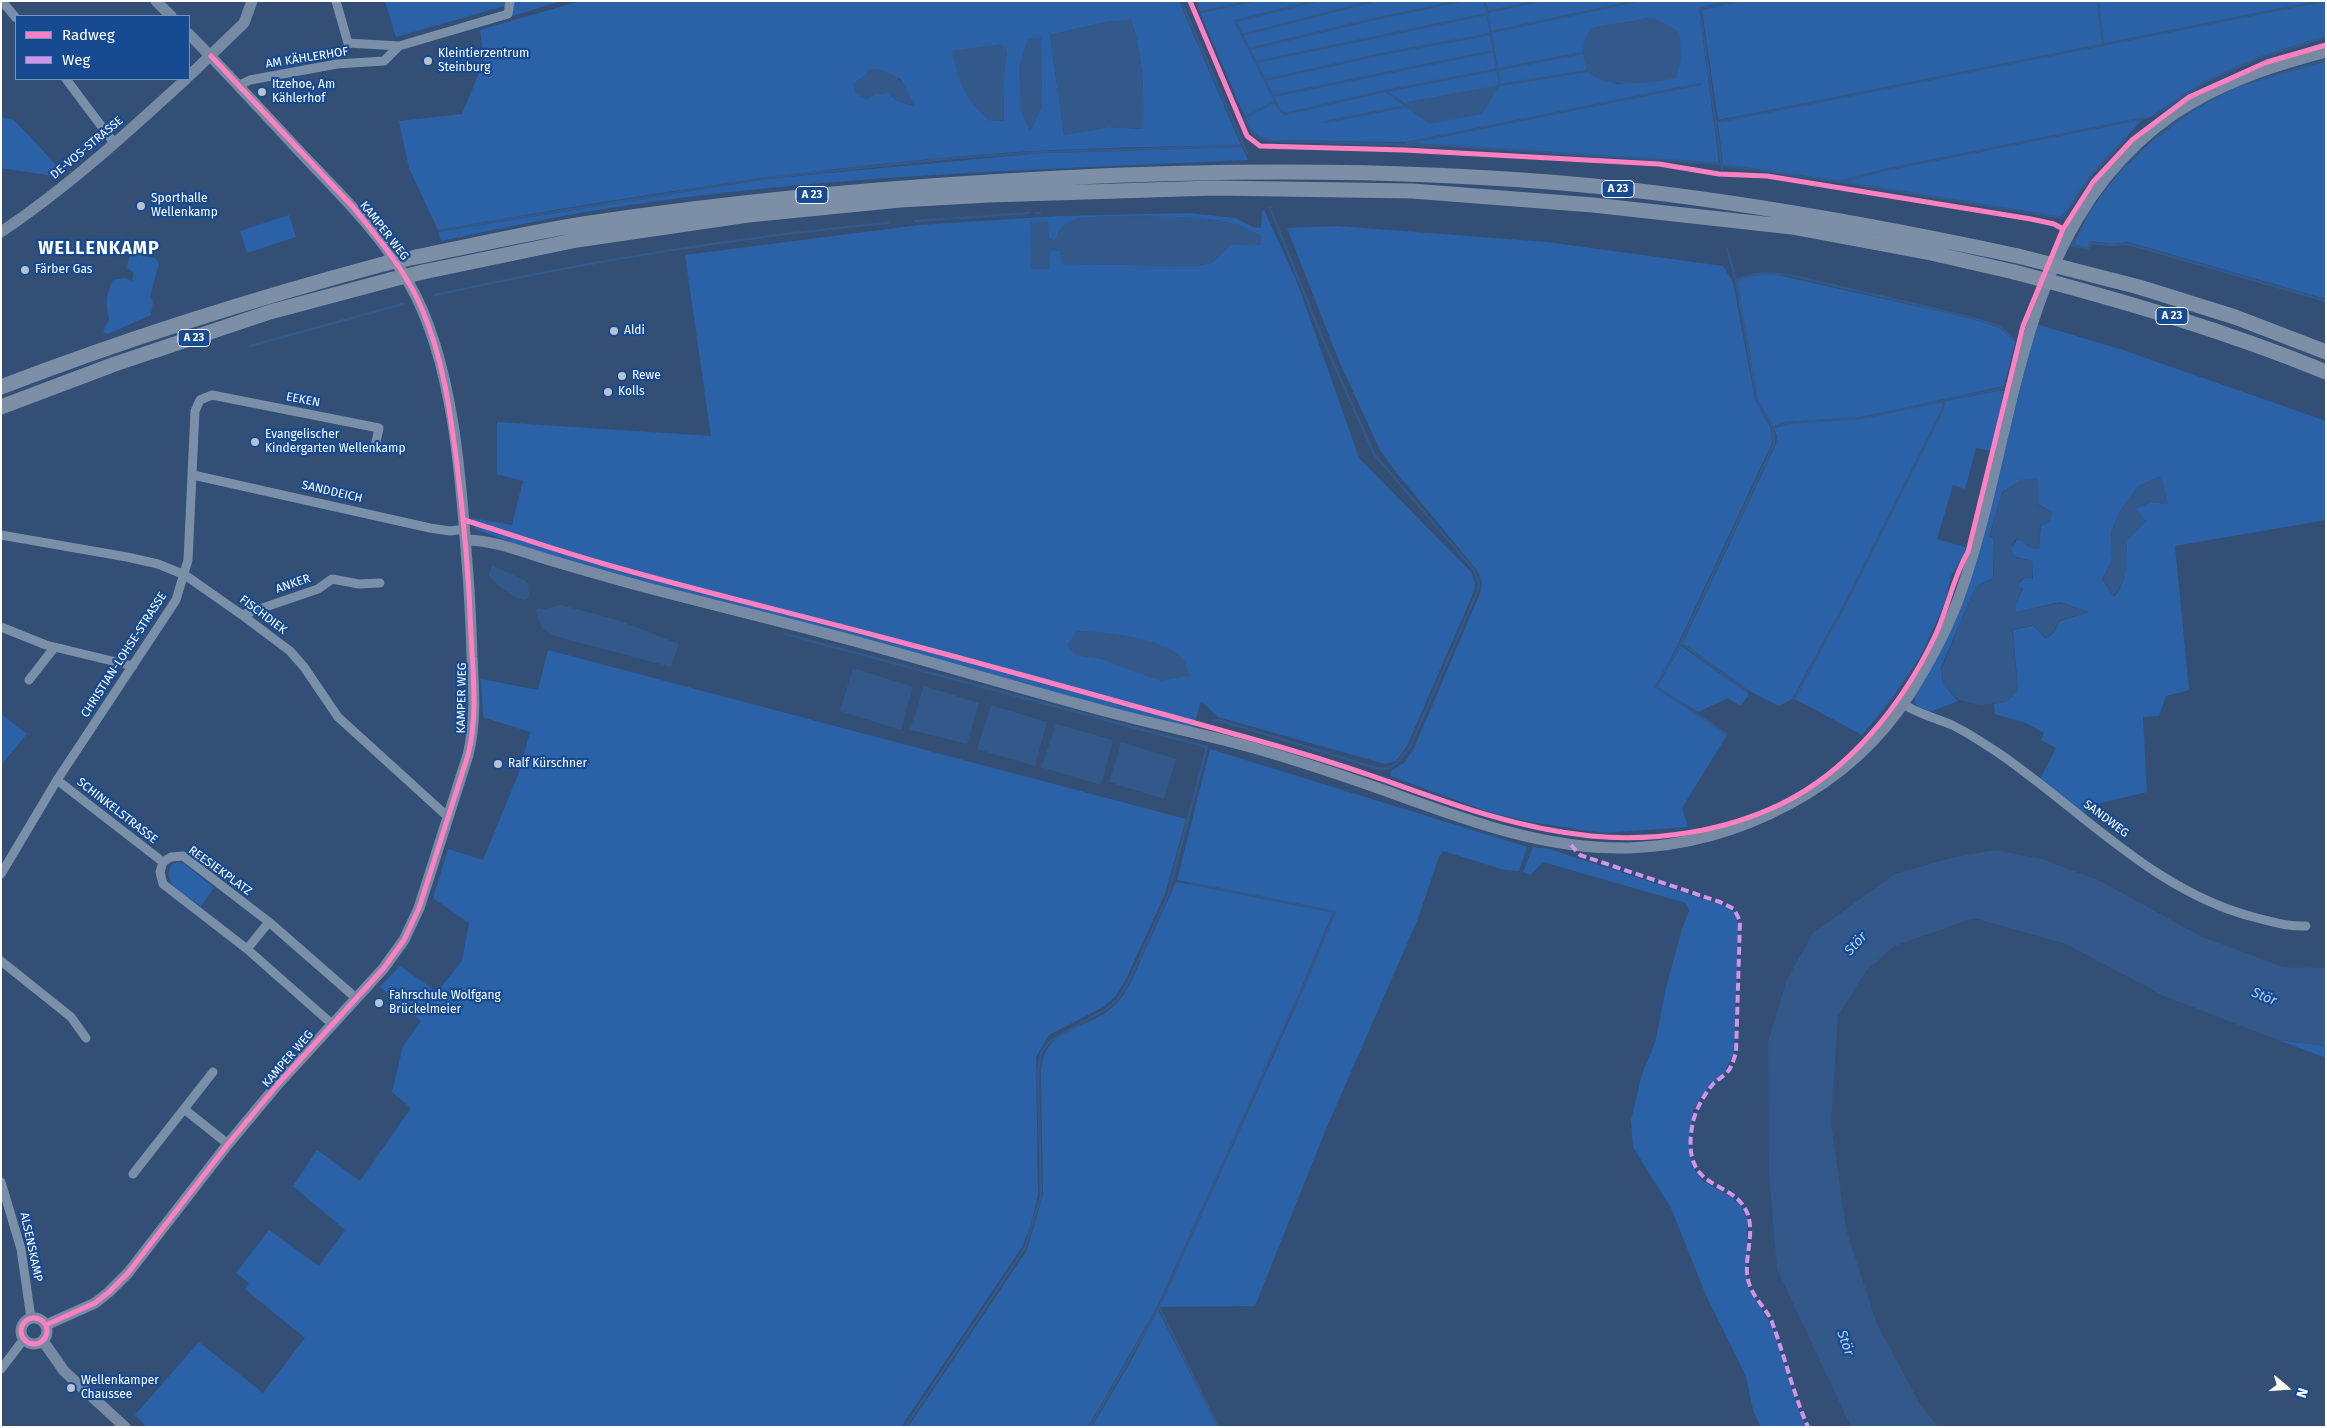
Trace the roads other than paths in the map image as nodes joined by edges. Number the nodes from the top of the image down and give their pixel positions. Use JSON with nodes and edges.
{"nodes":[{"id":1,"x":2,"y":1,"type":"edge"},
{"id":2,"x":156,"y":1,"type":"edge"},
{"id":3,"x":252,"y":1,"type":"edge"},
{"id":4,"x":336,"y":1,"type":"edge"},
{"id":5,"x":510,"y":1,"type":"edge"},
{"id":6,"x":170,"y":15,"type":"edge"},
{"id":7,"x":15,"y":17,"type":"edge"},
{"id":8,"x":190,"y":35,"type":"edge"},
{"id":9,"x":399,"y":46,"type":"junction"},
{"id":10,"x":2326,"y":52,"type":"edge"},
{"id":11,"x":211,"y":56,"type":"junction"},
{"id":12,"x":190,"y":75,"type":"edge"},
{"id":13,"x":67,"y":80,"type":"edge"},
{"id":14,"x":185,"y":80,"type":"edge"},
{"id":15,"x":238,"y":86,"type":"junction"},
{"id":16,"x":114,"y":143,"type":"junction"},
{"id":17,"x":1,"y":232,"type":"edge"},
{"id":18,"x":2326,"y":352,"type":"edge"},
{"id":19,"x":2326,"y":372,"type":"edge"},
{"id":20,"x":1,"y":388,"type":"edge"},
{"id":21,"x":203,"y":398,"type":"joint"},
{"id":22,"x":1,"y":407,"type":"edge"},
{"id":23,"x":376,"y":447,"type":"dead end"},
{"id":24,"x":193,"y":475,"type":"junction"},
{"id":25,"x":1,"y":535,"type":"edge"},
{"id":26,"x":465,"y":535,"type":"junction"},
{"id":27,"x":185,"y":575,"type":"junction"},
{"id":28,"x":380,"y":583,"type":"dead end"},
{"id":29,"x":242,"y":614,"type":"junction"},
{"id":30,"x":1,"y":627,"type":"edge"},
{"id":31,"x":54,"y":648,"type":"junction"},
{"id":32,"x":132,"y":666,"type":"junction"},
{"id":33,"x":29,"y":680,"type":"dead end"},
{"id":34,"x":1903,"y":704,"type":"junction"},
{"id":35,"x":57,"y":780,"type":"junction"},
{"id":36,"x":448,"y":818,"type":"junction"},
{"id":37,"x":163,"y":862,"type":"junction"},
{"id":38,"x":1,"y":874,"type":"edge"},
{"id":39,"x":269,"y":922,"type":"junction"},
{"id":40,"x":2306,"y":926,"type":"dead end"},
{"id":41,"x":247,"y":949,"type":"junction"},
{"id":42,"x":1,"y":960,"type":"edge"},
{"id":43,"x":356,"y":998,"type":"junction"},
{"id":44,"x":332,"y":1024,"type":"junction"},
{"id":45,"x":86,"y":1038,"type":"dead end"},
{"id":46,"x":213,"y":1072,"type":"dead end"},
{"id":47,"x":184,"y":1109,"type":"junction"},
{"id":48,"x":228,"y":1144,"type":"junction"},
{"id":49,"x":133,"y":1174,"type":"dead end"},
{"id":50,"x":1,"y":1182,"type":"edge"},
{"id":51,"x":30,"y":1318,"type":"junction"},
{"id":52,"x":46,"y":1325,"type":"junction"},
{"id":53,"x":24,"y":1339,"type":"junction"},
{"id":54,"x":43,"y":1341,"type":"junction"},
{"id":55,"x":1,"y":1368,"type":"edge"},
{"id":56,"x":125,"y":1427,"type":"edge"}],
"edges":[{"from":1,"to":7,"type":"street"},
{"from":2,"to":6,"type":"street"},
{"from":3,"to":11,"type":"street","name":"DE-VOS-STRASSE"},
{"from":4,"to":9,"type":"street"},
{"from":5,"to":9,"type":"street","name":"AM KÄHLERHOF"},
{"from":8,"to":11,"type":"street","name":"KAMPER WEG"},
{"from":9,"to":15,"type":"street","name":"AM KÄHLERHOF"},
{"from":10,"to":34,"type":"street"},
{"from":11,"to":12,"type":"street","name":"DE-VOS-STRASSE"},
{"from":11,"to":15,"type":"street","name":"KAMPER WEG"},
{"from":13,"to":16,"type":"street"},
{"from":14,"to":16,"type":"street","name":"DE-VOS-STRASSE"},
{"from":15,"to":26,"type":"street","name":"KAMPER WEG"},
{"from":16,"to":17,"type":"street","name":"DE-VOS-STRASSE"},
{"from":18,"to":20,"type":"highway","number":"A 23","bridge":true},
{"from":19,"to":22,"type":"highway","number":"A 23","bridge":true},
{"from":21,"to":23,"type":"street","name":"EEKEN"},
{"from":21,"to":24,"type":"street","name":"CHRISTIAN-LOHSE-STRASSE"},
{"from":24,"to":26,"type":"street","name":"SANDDEICH"},
{"from":24,"to":27,"type":"street","name":"CHRISTIAN-LOHSE-STRASSE"},
{"from":25,"to":27,"type":"street","name":"FISCHDIEK"},
{"from":26,"to":34,"type":"street","name":"SANDDEICH"},
{"from":26,"to":36,"type":"street","name":"KAMPER WEG"},
{"from":27,"to":29,"type":"street","name":"FISCHDIEK"},
{"from":27,"to":32,"type":"street","name":"CHRISTIAN-LOHSE-STRASSE"},
{"from":28,"to":29,"type":"street","name":"ANKER"},
{"from":29,"to":36,"type":"street","name":"FISCHDIEK"},
{"from":30,"to":31,"type":"street"},
{"from":31,"to":32,"type":"street"},
{"from":31,"to":33,"type":"street"},
{"from":32,"to":35,"type":"street","name":"CHRISTIAN-LOHSE-STRASSE"},
{"from":34,"to":40,"type":"street","name":"SANDWEG"},
{"from":35,"to":37,"type":"street","name":"SCHINKELSTRASSE"},
{"from":35,"to":38,"type":"street","name":"CHRISTIAN-LOHSE-STRASSE"},
{"from":36,"to":43,"type":"street","name":"KAMPER WEG"},
{"from":37,"to":39,"type":"street","name":"REESIEKPLATZ"},
{"from":37,"to":41,"type":"street"},
{"from":39,"to":41,"type":"street"},
{"from":39,"to":43,"type":"street","name":"REESIEKPLATZ"},
{"from":41,"to":44,"type":"street"},
{"from":42,"to":45,"type":"street"},
{"from":43,"to":44,"type":"street","name":"KAMPER WEG"},
{"from":44,"to":48,"type":"street","name":"KAMPER WEG"},
{"from":46,"to":47,"type":"street"},
{"from":47,"to":48,"type":"street"},
{"from":47,"to":49,"type":"street"},
{"from":48,"to":52,"type":"street","name":"KAMPER WEG"},
{"from":50,"to":51,"type":"street","name":"ALSENSKAMP"},
{"from":51,"to":52,"type":"street"},
{"from":51,"to":53,"type":"street"},
{"from":52,"to":54,"type":"street"},
{"from":53,"to":54,"type":"street"},
{"from":53,"to":55,"type":"street"},
{"from":54,"to":56,"type":"street"}]}
